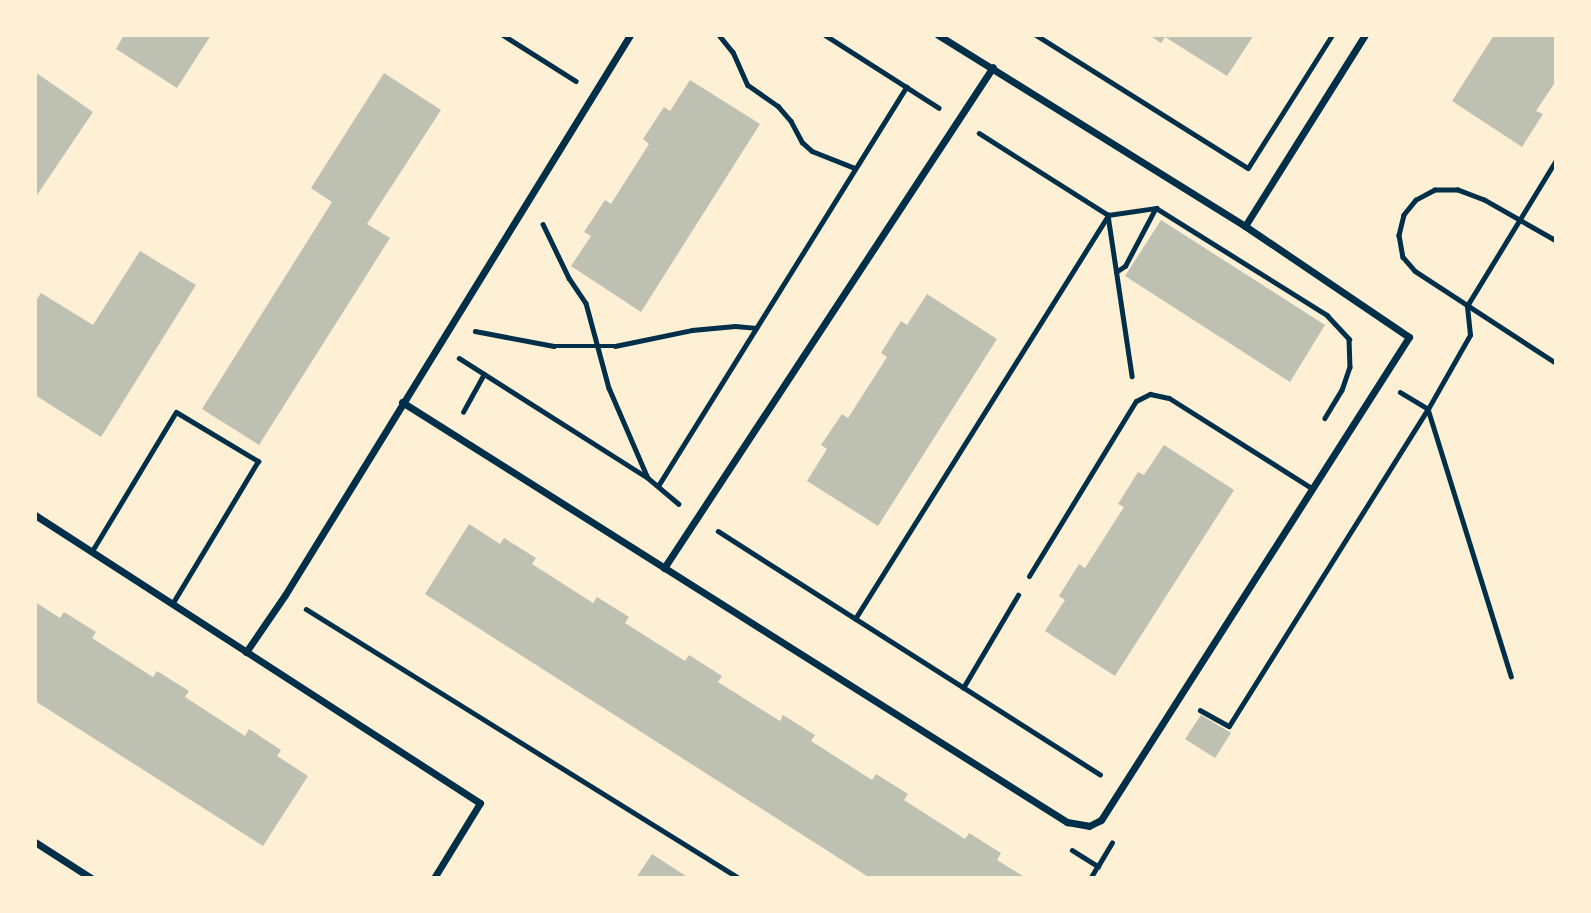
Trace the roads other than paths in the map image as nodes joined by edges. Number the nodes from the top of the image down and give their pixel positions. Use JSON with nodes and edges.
{"nodes":[{"id":1,"x":630,"y":35,"type":"edge"},
{"id":2,"x":938,"y":35,"type":"edge"},
{"id":3,"x":1366,"y":35,"type":"edge"},
{"id":4,"x":993,"y":66,"type":"junction"},
{"id":5,"x":1244,"y":226,"type":"junction"},
{"id":6,"x":402,"y":402,"type":"junction"},
{"id":7,"x":1313,"y":489,"type":"junction"},
{"id":8,"x":35,"y":514,"type":"edge"},
{"id":9,"x":92,"y":551,"type":"junction"},
{"id":10,"x":664,"y":568,"type":"junction"},
{"id":11,"x":1029,"y":576,"type":"road end"},
{"id":12,"x":172,"y":604,"type":"junction"},
{"id":13,"x":246,"y":652,"type":"junction"},
{"id":14,"x":35,"y":842,"type":"edge"},
{"id":15,"x":91,"y":878,"type":"edge"},
{"id":16,"x":434,"y":878,"type":"edge"}],
"edges":[{"from":1,"to":6,"type":"street"},
{"from":2,"to":4,"type":"street"},
{"from":3,"to":5,"type":"street"},
{"from":4,"to":5,"type":"street"},
{"from":4,"to":10,"type":"street"},
{"from":5,"to":7,"type":"street"},
{"from":6,"to":10,"type":"street"},
{"from":6,"to":13,"type":"street"},
{"from":7,"to":10,"type":"street"},
{"from":7,"to":11,"type":"lane"},
{"from":8,"to":9,"type":"street"},
{"from":9,"to":12,"type":"street"},
{"from":9,"to":12,"type":"lane"},
{"from":12,"to":13,"type":"street"},
{"from":13,"to":16,"type":"street"},
{"from":14,"to":15,"type":"street"}]}
